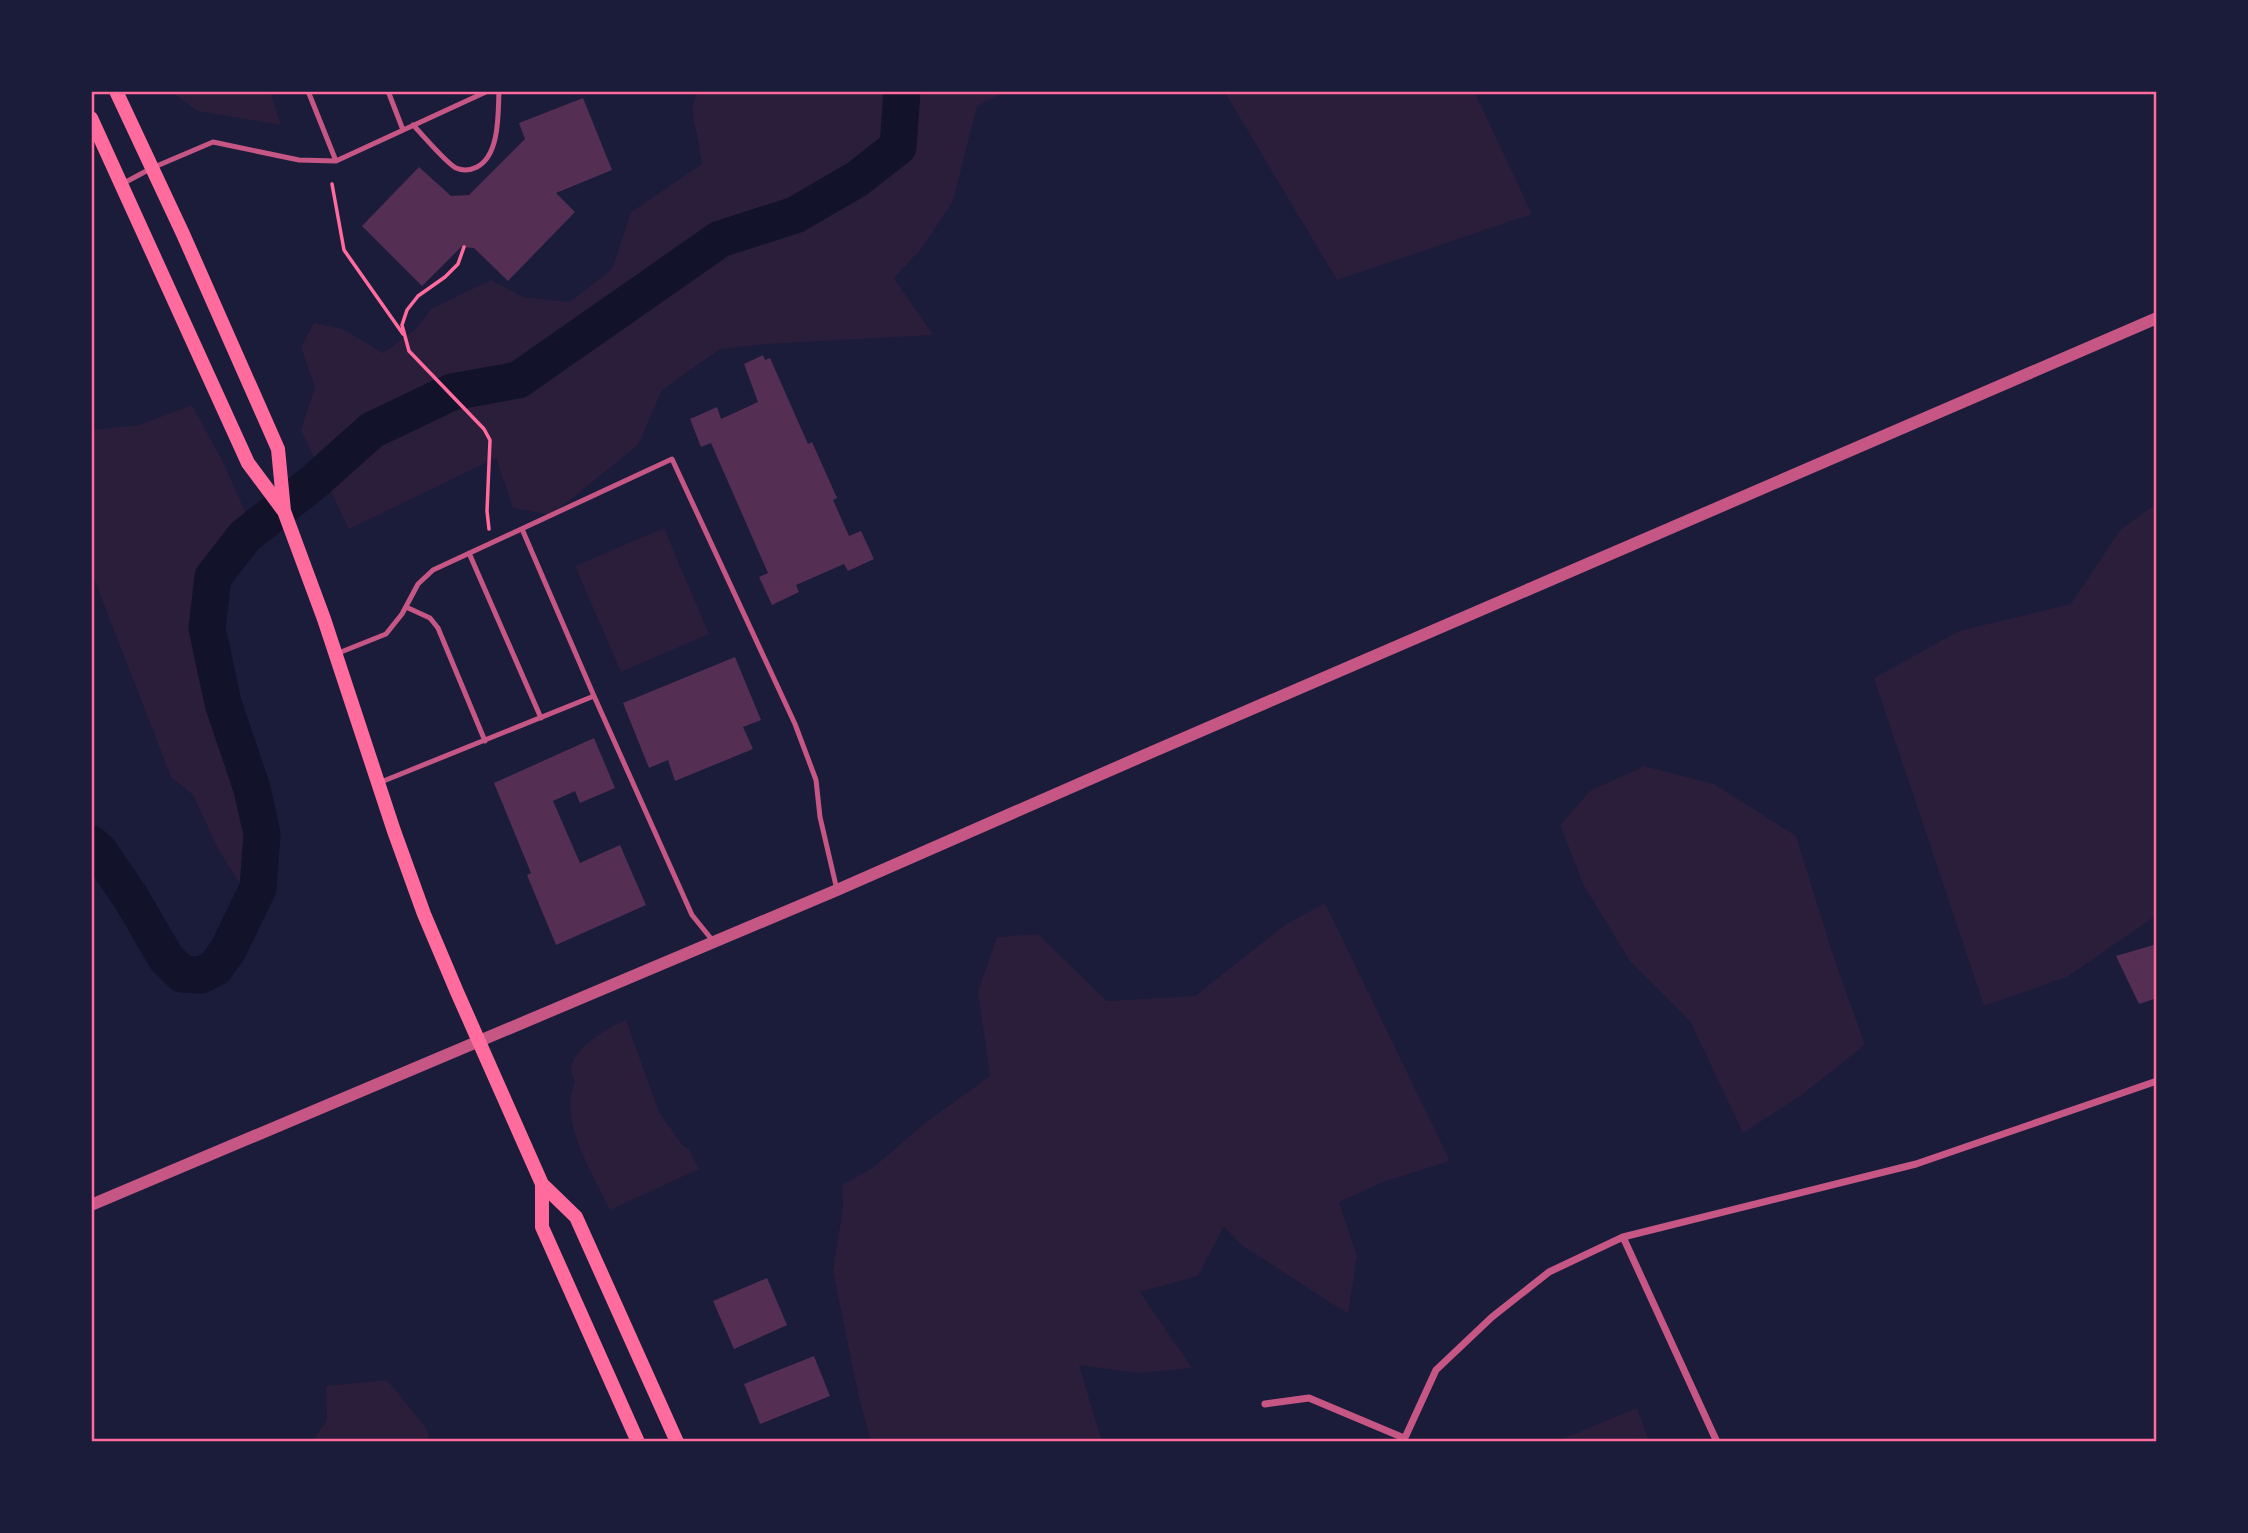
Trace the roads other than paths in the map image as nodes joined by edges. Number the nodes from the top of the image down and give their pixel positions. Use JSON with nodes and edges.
{"nodes":[{"id":1,"x":116,"y":91,"type":"edge"},
{"id":2,"x":308,"y":91,"type":"edge"},
{"id":3,"x":388,"y":91,"type":"edge"},
{"id":4,"x":464,"y":91,"type":"edge"},
{"id":5,"x":488,"y":91,"type":"edge"},
{"id":6,"x":499,"y":91,"type":"edge"},
{"id":7,"x":467,"y":101,"type":"junction"},
{"id":8,"x":91,"y":118,"type":"edge"},
{"id":9,"x":413,"y":125,"type":"junction"},
{"id":10,"x":402,"y":130,"type":"junction"},
{"id":11,"x":336,"y":161,"type":"junction"},
{"id":12,"x":152,"y":168,"type":"junction"},
{"id":13,"x":122,"y":184,"type":"junction"},
{"id":14,"x":2157,"y":318,"type":"edge"},
{"id":15,"x":284,"y":511,"type":"junction"},
{"id":16,"x":522,"y":529,"type":"junction"},
{"id":17,"x":469,"y":553,"type":"junction"},
{"id":18,"x":406,"y":607,"type":"junction"},
{"id":19,"x":335,"y":654,"type":"junction"},
{"id":20,"x":594,"y":696,"type":"junction"},
{"id":21,"x":541,"y":718,"type":"junction"},
{"id":22,"x":485,"y":741,"type":"junction"},
{"id":23,"x":378,"y":783,"type":"junction"},
{"id":24,"x":837,"y":890,"type":"junction"},
{"id":25,"x":713,"y":942,"type":"junction"},
{"id":26,"x":479,"y":1040,"type":"junction"},
{"id":27,"x":2157,"y":1081,"type":"edge"},
{"id":28,"x":542,"y":1184,"type":"junction"},
{"id":29,"x":91,"y":1205,"type":"edge"},
{"id":30,"x":1623,"y":1237,"type":"junction"},
{"id":31,"x":1265,"y":1404,"type":"dead end"},
{"id":32,"x":1404,"y":1440,"type":"edge"},
{"id":33,"x":638,"y":1442,"type":"edge"},
{"id":34,"x":677,"y":1442,"type":"edge"},
{"id":35,"x":1717,"y":1442,"type":"edge"}],
"edges":[{"from":1,"to":12,"type":"main road"},
{"from":2,"to":11,"type":"lane"},
{"from":3,"to":10,"type":"lane"},
{"from":4,"to":7,"type":"lane"},
{"from":5,"to":7,"type":"lane"},
{"from":6,"to":9,"type":"lane"},
{"from":7,"to":9,"type":"lane"},
{"from":8,"to":13,"type":"main road"},
{"from":9,"to":10,"type":"lane"},
{"from":10,"to":11,"type":"lane"},
{"from":11,"to":12,"type":"lane"},
{"from":12,"to":13,"type":"lane"},
{"from":12,"to":15,"type":"main road"},
{"from":13,"to":15,"type":"main road"},
{"from":14,"to":24,"type":"street"},
{"from":15,"to":19,"type":"main road"},
{"from":16,"to":17,"type":"lane"},
{"from":16,"to":20,"type":"lane"},
{"from":16,"to":24,"type":"lane"},
{"from":17,"to":18,"type":"lane"},
{"from":17,"to":21,"type":"lane"},
{"from":18,"to":19,"type":"lane"},
{"from":18,"to":22,"type":"lane"},
{"from":19,"to":23,"type":"main road"},
{"from":20,"to":21,"type":"lane"},
{"from":20,"to":25,"type":"lane"},
{"from":21,"to":22,"type":"lane"},
{"from":22,"to":23,"type":"lane"},
{"from":23,"to":26,"type":"main road"},
{"from":24,"to":25,"type":"street"},
{"from":25,"to":26,"type":"street"},
{"from":26,"to":28,"type":"main road"},
{"from":26,"to":29,"type":"street"},
{"from":27,"to":30,"type":"street"},
{"from":28,"to":33,"type":"main road"},
{"from":28,"to":34,"type":"main road"},
{"from":30,"to":32,"type":"street"},
{"from":30,"to":35,"type":"street"},
{"from":31,"to":32,"type":"street"}]}
